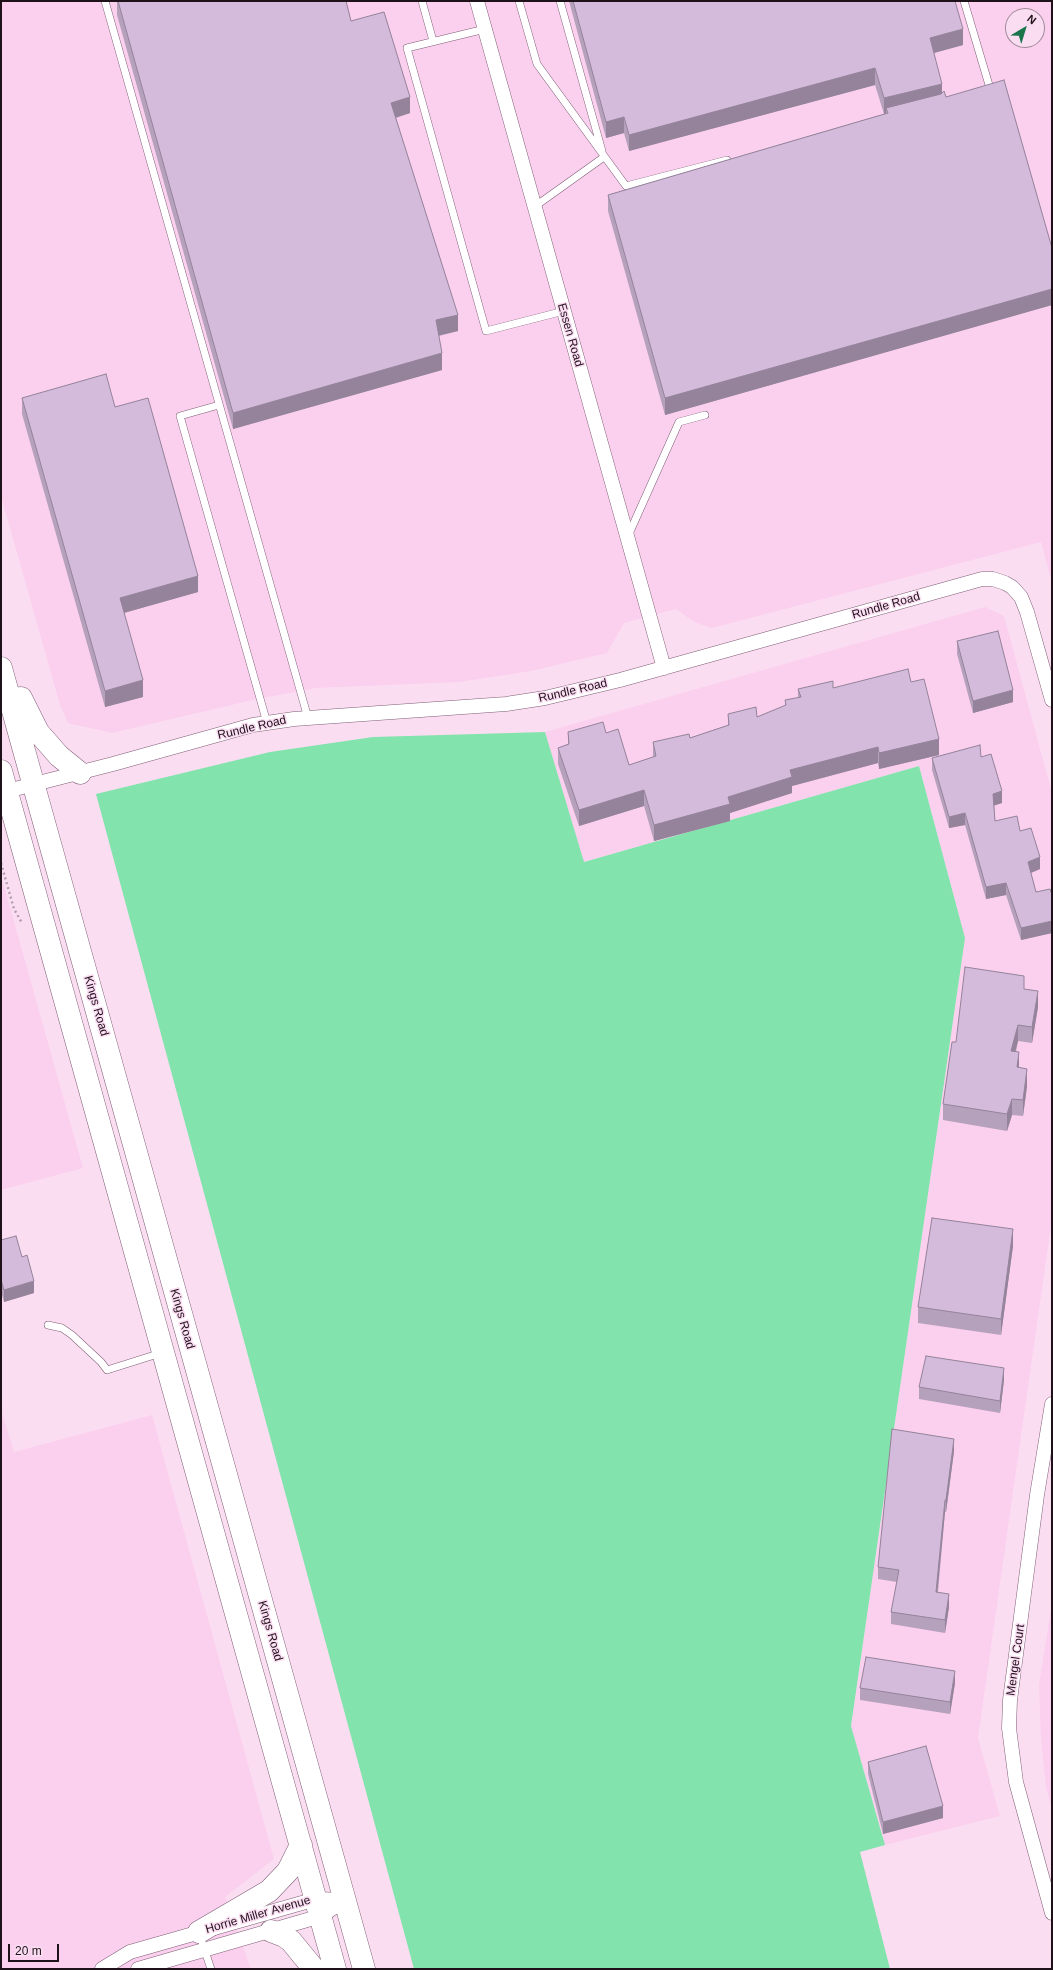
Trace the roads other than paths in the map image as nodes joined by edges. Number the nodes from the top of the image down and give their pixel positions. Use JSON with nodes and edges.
{"nodes":[{"id":1,"x":105,"y":1,"type":"edge"},
{"id":2,"x":422,"y":1,"type":"edge"},
{"id":3,"x":477,"y":1,"type":"edge"},
{"id":4,"x":519,"y":1,"type":"edge"},
{"id":5,"x":560,"y":1,"type":"edge"},
{"id":6,"x":964,"y":1,"type":"edge"},
{"id":7,"x":485,"y":29,"type":"junction"},
{"id":8,"x":433,"y":41,"type":"junction"},
{"id":9,"x":989,"y":85,"type":"edge"},
{"id":10,"x":604,"y":157,"type":"junction"},
{"id":11,"x":733,"y":159,"type":"edge"},
{"id":12,"x":534,"y":207,"type":"junction"},
{"id":13,"x":564,"y":311,"type":"junction"},
{"id":14,"x":219,"y":405,"type":"junction"},
{"id":15,"x":705,"y":415,"type":"dead end"},
{"id":16,"x":627,"y":538,"type":"junction"},
{"id":17,"x":1,"y":655,"type":"edge"},
{"id":18,"x":1,"y":668,"type":"edge"},
{"id":19,"x":664,"y":668,"type":"junction"},
{"id":20,"x":1052,"y":700,"type":"edge"},
{"id":21,"x":308,"y":718,"type":"junction"},
{"id":22,"x":267,"y":723,"type":"junction"},
{"id":23,"x":80,"y":773,"type":"junction"},
{"id":24,"x":4,"y":781,"type":"edge"},
{"id":25,"x":34,"y":785,"type":"junction"},
{"id":26,"x":48,"y":1325,"type":"dead end"},
{"id":27,"x":163,"y":1352,"type":"junction"},
{"id":28,"x":1052,"y":1404,"type":"edge"},
{"id":29,"x":301,"y":1845,"type":"junction"},
{"id":30,"x":345,"y":1900,"type":"junction"},
{"id":31,"x":318,"y":1908,"type":"junction"},
{"id":32,"x":1052,"y":1913,"type":"edge"},
{"id":33,"x":271,"y":1931,"type":"junction"},
{"id":34,"x":202,"y":1942,"type":"junction"},
{"id":35,"x":102,"y":1969,"type":"edge"},
{"id":36,"x":138,"y":1969,"type":"edge"},
{"id":37,"x":211,"y":1969,"type":"edge"},
{"id":38,"x":314,"y":1969,"type":"edge"},
{"id":39,"x":335,"y":1969,"type":"edge"},
{"id":40,"x":364,"y":1969,"type":"edge"}],
"edges":[{"from":1,"to":14,"type":"lane"},
{"from":2,"to":8,"type":"lane"},
{"from":3,"to":7,"type":"street","name":"Essen Road"},
{"from":4,"to":10,"type":"lane"},
{"from":5,"to":10,"type":"lane"},
{"from":6,"to":9,"type":"lane"},
{"from":7,"to":8,"type":"lane"},
{"from":7,"to":12,"type":"street","name":"Essen Road"},
{"from":8,"to":13,"type":"lane"},
{"from":10,"to":11,"type":"lane"},
{"from":10,"to":12,"type":"lane"},
{"from":12,"to":13,"type":"street","name":"Essen Road"},
{"from":13,"to":16,"type":"street","name":"Essen Road"},
{"from":14,"to":21,"type":"lane"},
{"from":14,"to":22,"type":"lane"},
{"from":15,"to":16,"type":"lane"},
{"from":16,"to":19,"type":"street","name":"Essen Road"},
{"from":17,"to":23,"type":"main road"},
{"from":18,"to":25,"type":"main road","name":"Kings Road"},
{"from":19,"to":20,"type":"street","name":"Rundle Road"},
{"from":19,"to":21,"type":"street","name":"Rundle Road"},
{"from":21,"to":22,"type":"street","name":"Rundle Road"},
{"from":22,"to":23,"type":"street","name":"Rundle Road"},
{"from":23,"to":25,"type":"street","name":"Rundle Road"},
{"from":24,"to":25,"type":"street","name":"Rundle Road"},
{"from":24,"to":27,"type":"main road"},
{"from":25,"to":30,"type":"main road","name":"Kings Road"},
{"from":26,"to":27,"type":"lane"},
{"from":27,"to":29,"type":"main road"},
{"from":28,"to":32,"type":"street","name":"Mengel Court"},
{"from":29,"to":31,"type":"main road"},
{"from":29,"to":34,"type":"main road"},
{"from":30,"to":31,"type":"street","name":"Horrie Miller Avenue"},
{"from":30,"to":40,"type":"main road","name":"Kings Road"},
{"from":31,"to":33,"type":"street","name":"Horrie Miller Avenue"},
{"from":31,"to":34,"type":"street","name":"Horrie Miller Avenue"},
{"from":31,"to":39,"type":"main road"},
{"from":33,"to":34,"type":"street","name":"Horrie Miller Avenue"},
{"from":33,"to":38,"type":"main road"},
{"from":34,"to":35,"type":"street","name":"Horrie Miller Avenue"},
{"from":34,"to":36,"type":"street","name":"Horrie Miller Avenue"},
{"from":34,"to":37,"type":"lane"}]}
